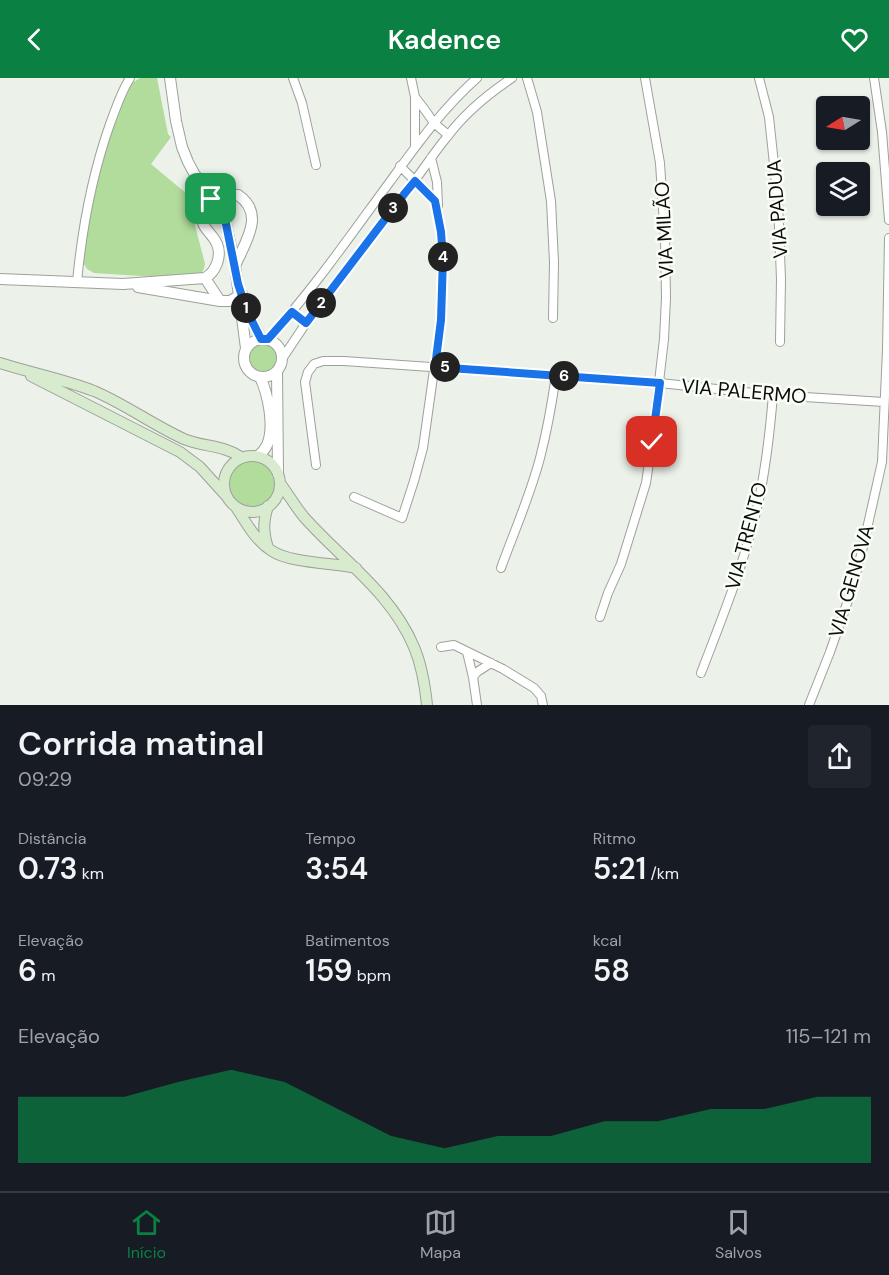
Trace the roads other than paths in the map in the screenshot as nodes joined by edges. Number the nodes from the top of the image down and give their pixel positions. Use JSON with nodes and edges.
{"nodes":[{"id":1,"x":130,"y":78,"type":"edge"},
{"id":2,"x":170,"y":78,"type":"edge"},
{"id":3,"x":293,"y":78,"type":"edge"},
{"id":4,"x":411,"y":78,"type":"edge"},
{"id":5,"x":477,"y":78,"type":"edge"},
{"id":6,"x":512,"y":78,"type":"edge"},
{"id":7,"x":527,"y":78,"type":"edge"},
{"id":8,"x":645,"y":78,"type":"edge"},
{"id":9,"x":759,"y":78,"type":"edge"},
{"id":10,"x":874,"y":78,"type":"edge"},
{"id":11,"x":415,"y":97,"type":"junction"},
{"id":12,"x":434,"y":123,"type":"junction"},
{"id":13,"x":448,"y":135,"type":"junction"},
{"id":14,"x":415,"y":146,"type":"junction"},
{"id":15,"x":431,"y":158,"type":"junction"},
{"id":16,"x":316,"y":165,"type":"dead end"},
{"id":17,"x":400,"y":166,"type":"junction"},
{"id":18,"x":415,"y":181,"type":"junction"},
{"id":19,"x":390,"y":182,"type":"junction"},
{"id":20,"x":405,"y":193,"type":"junction"},
{"id":21,"x":214,"y":197,"type":"junction"},
{"id":22,"x":438,"y":212,"type":"junction"},
{"id":23,"x":889,"y":220,"type":"edge"},
{"id":24,"x":889,"y":238,"type":"edge"},
{"id":25,"x":336,"y":255,"type":"junction"},
{"id":26,"x":235,"y":266,"type":"junction"},
{"id":27,"x":350,"y":266,"type":"junction"},
{"id":28,"x":326,"y":268,"type":"junction"},
{"id":29,"x":205,"y":278,"type":"junction"},
{"id":30,"x":0,"y":279,"type":"edge"},
{"id":31,"x":340,"y":279,"type":"junction"},
{"id":32,"x":77,"y":282,"type":"junction"},
{"id":33,"x":123,"y":284,"type":"junction"},
{"id":34,"x":239,"y":291,"type":"junction"},
{"id":35,"x":220,"y":301,"type":"junction"},
{"id":36,"x":292,"y":312,"type":"junction"},
{"id":37,"x":553,"y":318,"type":"dead end"},
{"id":38,"x":306,"y":323,"type":"junction"},
{"id":39,"x":265,"y":339,"type":"junction"},
{"id":40,"x":780,"y":342,"type":"dead end"},
{"id":41,"x":246,"y":348,"type":"junction"},
{"id":42,"x":282,"y":359,"type":"junction"},
{"id":43,"x":0,"y":363,"type":"edge"},
{"id":44,"x":435,"y":367,"type":"junction"},
{"id":45,"x":15,"y":368,"type":"junction"},
{"id":46,"x":277,"y":370,"type":"junction"},
{"id":47,"x":556,"y":375,"type":"junction"},
{"id":48,"x":260,"y":377,"type":"junction"},
{"id":49,"x":660,"y":383,"type":"junction"},
{"id":50,"x":81,"y":387,"type":"junction"},
{"id":51,"x":773,"y":395,"type":"junction"},
{"id":52,"x":76,"y":399,"type":"junction"},
{"id":53,"x":884,"y":402,"type":"junction"},
{"id":54,"x":258,"y":456,"type":"junction"},
{"id":55,"x":241,"y":457,"type":"junction"},
{"id":56,"x":315,"y":465,"type":"dead end"},
{"id":57,"x":279,"y":478,"type":"junction"},
{"id":58,"x":354,"y":497,"type":"dead end"},
{"id":59,"x":231,"y":501,"type":"junction"},
{"id":60,"x":268,"y":507,"type":"junction"},
{"id":61,"x":268,"y":548,"type":"junction"},
{"id":62,"x":356,"y":568,"type":"junction"},
{"id":63,"x":501,"y":568,"type":"dead end"},
{"id":64,"x":600,"y":617,"type":"dead end"},
{"id":65,"x":441,"y":647,"type":"dead end"},
{"id":66,"x":467,"y":652,"type":"junction"},
{"id":67,"x":491,"y":663,"type":"junction"},
{"id":68,"x":701,"y":673,"type":"dead end"},
{"id":69,"x":473,"y":677,"type":"junction"},
{"id":70,"x":542,"y":701,"type":"edge"},
{"id":71,"x":428,"y":705,"type":"edge"},
{"id":72,"x":477,"y":705,"type":"edge"},
{"id":73,"x":809,"y":705,"type":"edge"}],
"edges":[{"from":1,"to":32,"type":"street"},
{"from":2,"to":21,"type":"street"},
{"from":3,"to":16,"type":"street"},
{"from":4,"to":11,"type":"street"},
{"from":5,"to":12,"type":"street"},
{"from":6,"to":13,"type":"street"},
{"from":7,"to":37,"type":"street"},
{"from":8,"to":49,"type":"street","name":"VIA MILÃO"},
{"from":9,"to":40,"type":"street","name":"VIA PADUA"},
{"from":10,"to":23,"type":"street"},
{"from":11,"to":12,"type":"street"},
{"from":11,"to":14,"type":"street"},
{"from":12,"to":13,"type":"street"},
{"from":12,"to":14,"type":"street"},
{"from":13,"to":15,"type":"street"},
{"from":14,"to":17,"type":"street"},
{"from":15,"to":18,"type":"street"},
{"from":15,"to":22,"type":"street"},
{"from":17,"to":18,"type":"street"},
{"from":17,"to":19,"type":"street"},
{"from":18,"to":20,"type":"street"},
{"from":18,"to":22,"type":"street"},
{"from":19,"to":20,"type":"street"},
{"from":19,"to":25,"type":"street"},
{"from":20,"to":27,"type":"street"},
{"from":21,"to":26,"type":"street"},
{"from":21,"to":26,"type":"street"},
{"from":21,"to":29,"type":"street"},
{"from":22,"to":44,"type":"street"},
{"from":24,"to":53,"type":"street","name":"VIA GENOVA"},
{"from":25,"to":27,"type":"street"},
{"from":25,"to":28,"type":"street"},
{"from":26,"to":34,"type":"street"},
{"from":27,"to":31,"type":"street"},
{"from":28,"to":31,"type":"street"},
{"from":28,"to":36,"type":"street"},
{"from":29,"to":33,"type":"street"},
{"from":29,"to":35,"type":"street"},
{"from":30,"to":32,"type":"street"},
{"from":31,"to":38,"type":"street"},
{"from":32,"to":33,"type":"street"},
{"from":33,"to":35,"type":"street"},
{"from":34,"to":35,"type":"street"},
{"from":34,"to":39,"type":"street"},
{"from":34,"to":41,"type":"street"},
{"from":36,"to":38,"type":"street"},
{"from":36,"to":39,"type":"street"},
{"from":38,"to":42,"type":"street"},
{"from":39,"to":41,"type":"street"},
{"from":39,"to":42,"type":"street"},
{"from":41,"to":48,"type":"street"},
{"from":42,"to":46,"type":"street"},
{"from":43,"to":45,"type":"main road"},
{"from":44,"to":47,"type":"street","name":"VIA PALERMO"},
{"from":44,"to":56,"type":"street","name":"VIA PALERMO"},
{"from":44,"to":58,"type":"street"},
{"from":45,"to":50,"type":"main road"},
{"from":45,"to":52,"type":"main road"},
{"from":46,"to":48,"type":"street"},
{"from":46,"to":57,"type":"street"},
{"from":47,"to":49,"type":"street","name":"VIA PALERMO"},
{"from":47,"to":63,"type":"street"},
{"from":48,"to":54,"type":"street"},
{"from":49,"to":51,"type":"street","name":"VIA PALERMO"},
{"from":49,"to":64,"type":"street","name":"VIA MILÃO"},
{"from":50,"to":52,"type":"main road"},
{"from":50,"to":55,"type":"main road"},
{"from":51,"to":53,"type":"street","name":"VIA PALERMO"},
{"from":51,"to":68,"type":"street","name":"VIA TRENTO"},
{"from":52,"to":59,"type":"main road"},
{"from":53,"to":73,"type":"street","name":"VIA GENOVA"},
{"from":54,"to":55,"type":"main road"},
{"from":54,"to":57,"type":"main road"},
{"from":55,"to":59,"type":"main road"},
{"from":57,"to":60,"type":"main road"},
{"from":57,"to":62,"type":"main road"},
{"from":59,"to":60,"type":"main road"},
{"from":59,"to":61,"type":"main road"},
{"from":60,"to":61,"type":"main road"},
{"from":61,"to":62,"type":"main road"},
{"from":62,"to":71,"type":"main road"},
{"from":65,"to":66,"type":"street"},
{"from":66,"to":67,"type":"street"},
{"from":66,"to":69,"type":"street"},
{"from":67,"to":69,"type":"street"},
{"from":67,"to":70,"type":"street"},
{"from":69,"to":72,"type":"street"}]}
